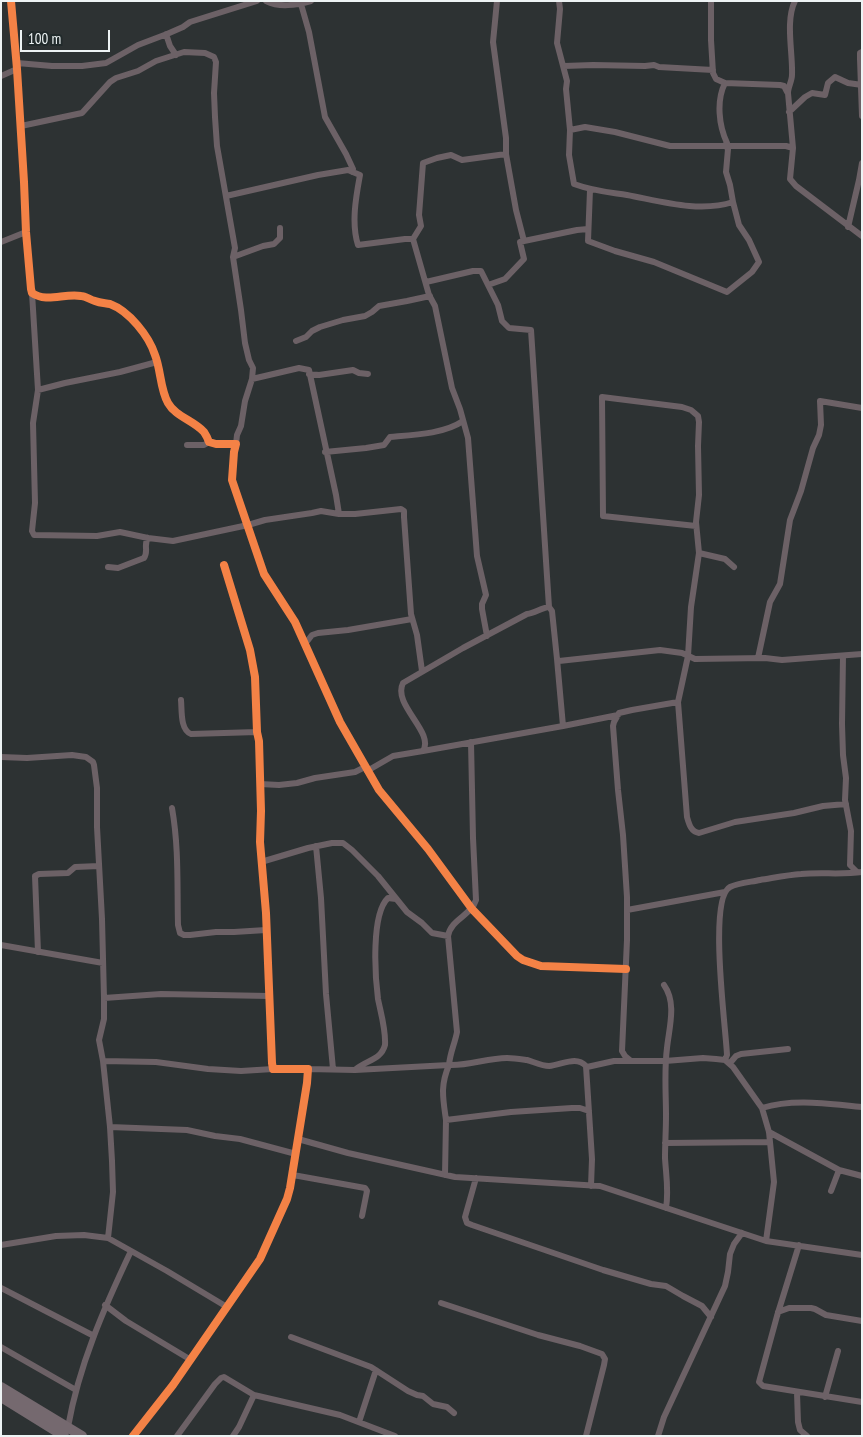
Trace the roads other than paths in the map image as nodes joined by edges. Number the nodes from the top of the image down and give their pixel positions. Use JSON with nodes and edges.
{"nodes":[{"id":1,"x":11,"y":1,"type":"edge"},
{"id":2,"x":257,"y":1,"type":"edge"},
{"id":3,"x":266,"y":1,"type":"edge"},
{"id":4,"x":311,"y":1,"type":"edge"},
{"id":5,"x":497,"y":1,"type":"edge"},
{"id":6,"x":559,"y":1,"type":"edge"},
{"id":7,"x":711,"y":1,"type":"edge"},
{"id":8,"x":795,"y":1,"type":"edge"},
{"id":9,"x":301,"y":4,"type":"junction"},
{"id":10,"x":166,"y":34,"type":"junction"},
{"id":11,"x":862,"y":52,"type":"edge"},
{"id":12,"x":176,"y":54,"type":"junction"},
{"id":13,"x":17,"y":66,"type":"junction"},
{"id":14,"x":564,"y":66,"type":"junction"},
{"id":15,"x":713,"y":70,"type":"junction"},
{"id":16,"x":1,"y":76,"type":"edge"},
{"id":17,"x":724,"y":83,"type":"junction"},
{"id":18,"x":862,"y":85,"type":"edge"},
{"id":19,"x":788,"y":93,"type":"junction"},
{"id":20,"x":789,"y":112,"type":"junction"},
{"id":21,"x":862,"y":116,"type":"edge"},
{"id":22,"x":21,"y":126,"type":"junction"},
{"id":23,"x":570,"y":130,"type":"junction"},
{"id":24,"x":725,"y":146,"type":"junction"},
{"id":25,"x":793,"y":148,"type":"junction"},
{"id":26,"x":506,"y":154,"type":"junction"},
{"id":27,"x":862,"y":163,"type":"edge"},
{"id":28,"x":352,"y":172,"type":"junction"},
{"id":29,"x":590,"y":190,"type":"junction"},
{"id":30,"x":226,"y":196,"type":"junction"},
{"id":31,"x":733,"y":202,"type":"junction"},
{"id":32,"x":848,"y":226,"type":"junction"},
{"id":33,"x":280,"y":228,"type":"dead end"},
{"id":34,"x":588,"y":229,"type":"junction"},
{"id":35,"x":26,"y":232,"type":"junction"},
{"id":36,"x":862,"y":236,"type":"edge"},
{"id":37,"x":413,"y":239,"type":"junction"},
{"id":38,"x":524,"y":241,"type":"junction"},
{"id":39,"x":1,"y":242,"type":"edge"},
{"id":40,"x":233,"y":257,"type":"junction"},
{"id":41,"x":426,"y":282,"type":"junction"},
{"id":42,"x":488,"y":285,"type":"junction"},
{"id":43,"x":32,"y":293,"type":"junction"},
{"id":44,"x":430,"y":296,"type":"junction"},
{"id":45,"x":296,"y":342,"type":"dead end"},
{"id":46,"x":157,"y":362,"type":"junction"},
{"id":47,"x":309,"y":374,"type":"junction"},
{"id":48,"x":368,"y":374,"type":"dead end"},
{"id":49,"x":252,"y":379,"type":"junction"},
{"id":50,"x":38,"y":390,"type":"junction"},
{"id":51,"x":862,"y":408,"type":"edge"},
{"id":52,"x":463,"y":421,"type":"junction"},
{"id":53,"x":209,"y":442,"type":"junction"},
{"id":54,"x":236,"y":444,"type":"junction"},
{"id":55,"x":187,"y":445,"type":"dead end"},
{"id":56,"x":325,"y":452,"type":"junction"},
{"id":57,"x":339,"y":514,"type":"junction"},
{"id":58,"x":248,"y":525,"type":"junction"},
{"id":59,"x":696,"y":526,"type":"junction"},
{"id":60,"x":148,"y":538,"type":"junction"},
{"id":61,"x":699,"y":554,"type":"junction"},
{"id":62,"x":224,"y":565,"type":"dead end"},
{"id":63,"x":108,"y":567,"type":"dead end"},
{"id":64,"x":734,"y":567,"type":"dead end"},
{"id":65,"x":549,"y":607,"type":"junction"},
{"id":66,"x":412,"y":619,"type":"junction"},
{"id":67,"x":487,"y":636,"type":"junction"},
{"id":68,"x":305,"y":644,"type":"junction"},
{"id":69,"x":862,"y":654,"type":"edge"},
{"id":70,"x":688,"y":656,"type":"junction"},
{"id":71,"x":843,"y":656,"type":"junction"},
{"id":72,"x":758,"y":658,"type":"junction"},
{"id":73,"x":557,"y":659,"type":"junction"},
{"id":74,"x":422,"y":671,"type":"junction"},
{"id":75,"x":181,"y":700,"type":"dead end"},
{"id":76,"x":678,"y":702,"type":"junction"},
{"id":77,"x":618,"y":715,"type":"junction"},
{"id":78,"x":563,"y":726,"type":"junction"},
{"id":79,"x":257,"y":732,"type":"junction"},
{"id":80,"x":471,"y":742,"type":"junction"},
{"id":81,"x":423,"y":751,"type":"junction"},
{"id":82,"x":1,"y":757,"type":"edge"},
{"id":83,"x":366,"y":769,"type":"junction"},
{"id":84,"x":260,"y":784,"type":"junction"},
{"id":85,"x":846,"y":804,"type":"junction"},
{"id":86,"x":172,"y":808,"type":"dead end"},
{"id":87,"x":316,"y":846,"type":"junction"},
{"id":88,"x":261,"y":862,"type":"junction"},
{"id":89,"x":850,"y":865,"type":"junction"},
{"id":90,"x":99,"y":866,"type":"junction"},
{"id":91,"x":860,"y":872,"type":"edge"},
{"id":92,"x":836,"y":873,"type":"junction"},
{"id":93,"x":725,"y":892,"type":"junction"},
{"id":94,"x":396,"y":899,"type":"junction"},
{"id":95,"x":466,"y":901,"type":"junction"},
{"id":96,"x":472,"y":909,"type":"junction"},
{"id":97,"x":627,"y":910,"type":"junction"},
{"id":98,"x":465,"y":915,"type":"junction"},
{"id":99,"x":266,"y":930,"type":"junction"},
{"id":100,"x":448,"y":936,"type":"junction"},
{"id":101,"x":1,"y":945,"type":"edge"},
{"id":102,"x":38,"y":952,"type":"junction"},
{"id":103,"x":104,"y":963,"type":"junction"},
{"id":104,"x":626,"y":969,"type":"junction"},
{"id":105,"x":664,"y":985,"type":"dead end"},
{"id":106,"x":269,"y":996,"type":"junction"},
{"id":107,"x":104,"y":998,"type":"junction"},
{"id":108,"x":788,"y":1050,"type":"dead end"},
{"id":109,"x":622,"y":1051,"type":"junction"},
{"id":110,"x":631,"y":1060,"type":"junction"},
{"id":111,"x":614,"y":1061,"type":"junction"},
{"id":112,"x":665,"y":1061,"type":"junction"},
{"id":113,"x":103,"y":1062,"type":"junction"},
{"id":114,"x":728,"y":1062,"type":"junction"},
{"id":115,"x":449,"y":1065,"type":"junction"},
{"id":116,"x":587,"y":1067,"type":"junction"},
{"id":117,"x":273,"y":1069,"type":"junction"},
{"id":118,"x":308,"y":1069,"type":"junction"},
{"id":119,"x":333,"y":1069,"type":"junction"},
{"id":120,"x":355,"y":1070,"type":"junction"},
{"id":121,"x":862,"y":1107,"type":"edge"},
{"id":122,"x":762,"y":1108,"type":"junction"},
{"id":123,"x":589,"y":1111,"type":"junction"},
{"id":124,"x":446,"y":1120,"type":"junction"},
{"id":125,"x":110,"y":1127,"type":"junction"},
{"id":126,"x":769,"y":1132,"type":"junction"},
{"id":127,"x":298,"y":1139,"type":"junction"},
{"id":128,"x":770,"y":1142,"type":"junction"},
{"id":129,"x":665,"y":1144,"type":"junction"},
{"id":130,"x":296,"y":1154,"type":"junction"},
{"id":131,"x":839,"y":1170,"type":"junction"},
{"id":132,"x":293,"y":1175,"type":"junction"},
{"id":133,"x":445,"y":1175,"type":"junction"},
{"id":134,"x":862,"y":1176,"type":"edge"},
{"id":135,"x":476,"y":1178,"type":"junction"},
{"id":136,"x":591,"y":1186,"type":"junction"},
{"id":137,"x":831,"y":1191,"type":"dead end"},
{"id":138,"x":666,"y":1208,"type":"junction"},
{"id":139,"x":362,"y":1216,"type":"dead end"},
{"id":140,"x":742,"y":1233,"type":"junction"},
{"id":141,"x":108,"y":1238,"type":"junction"},
{"id":142,"x":766,"y":1241,"type":"junction"},
{"id":143,"x":1,"y":1245,"type":"edge"},
{"id":144,"x":799,"y":1245,"type":"junction"},
{"id":145,"x":131,"y":1251,"type":"junction"},
{"id":146,"x":862,"y":1255,"type":"edge"},
{"id":147,"x":1,"y":1288,"type":"edge"},
{"id":148,"x":782,"y":1301,"type":"junction"},
{"id":149,"x":441,"y":1303,"type":"dead end"},
{"id":150,"x":106,"y":1305,"type":"junction"},
{"id":151,"x":716,"y":1305,"type":"junction"},
{"id":152,"x":702,"y":1306,"type":"junction"},
{"id":153,"x":228,"y":1307,"type":"junction"},
{"id":154,"x":789,"y":1308,"type":"junction"},
{"id":155,"x":778,"y":1312,"type":"junction"},
{"id":156,"x":711,"y":1317,"type":"junction"},
{"id":157,"x":862,"y":1321,"type":"edge"},
{"id":158,"x":94,"y":1336,"type":"junction"},
{"id":159,"x":291,"y":1337,"type":"dead end"},
{"id":160,"x":1,"y":1347,"type":"edge"},
{"id":161,"x":838,"y":1352,"type":"dead end"},
{"id":162,"x":191,"y":1360,"type":"junction"},
{"id":163,"x":376,"y":1370,"type":"junction"},
{"id":164,"x":1,"y":1387,"type":"edge"},
{"id":165,"x":76,"y":1390,"type":"junction"},
{"id":166,"x":797,"y":1393,"type":"junction"},
{"id":167,"x":254,"y":1395,"type":"junction"},
{"id":168,"x":1,"y":1397,"type":"edge"},
{"id":169,"x":825,"y":1397,"type":"junction"},
{"id":170,"x":862,"y":1402,"type":"edge"},
{"id":171,"x":454,"y":1413,"type":"dead end"},
{"id":172,"x":359,"y":1422,"type":"junction"},
{"id":173,"x":48,"y":1431,"type":"edge"},
{"id":174,"x":66,"y":1432,"type":"edge"},
{"id":175,"x":82,"y":1436,"type":"edge"},
{"id":176,"x":133,"y":1436,"type":"edge"},
{"id":177,"x":177,"y":1436,"type":"edge"},
{"id":178,"x":234,"y":1436,"type":"edge"},
{"id":179,"x":395,"y":1436,"type":"edge"},
{"id":180,"x":586,"y":1436,"type":"edge"},
{"id":181,"x":658,"y":1436,"type":"edge"},
{"id":182,"x":807,"y":1436,"type":"edge"}],
"edges":[{"from":1,"to":13,"type":"street"},
{"from":2,"to":10,"type":"street"},
{"from":3,"to":9,"type":"street"},
{"from":4,"to":9,"type":"street"},
{"from":5,"to":26,"type":"street"},
{"from":6,"to":14,"type":"street"},
{"from":7,"to":15,"type":"street"},
{"from":8,"to":19,"type":"street"},
{"from":9,"to":28,"type":"street"},
{"from":10,"to":12,"type":"street"},
{"from":10,"to":13,"type":"street"},
{"from":11,"to":18,"type":"street"},
{"from":12,"to":22,"type":"street"},
{"from":12,"to":30,"type":"street"},
{"from":13,"to":16,"type":"street"},
{"from":13,"to":22,"type":"street"},
{"from":14,"to":15,"type":"street"},
{"from":14,"to":23,"type":"street"},
{"from":15,"to":17,"type":"street"},
{"from":17,"to":19,"type":"street"},
{"from":17,"to":24,"type":"street"},
{"from":18,"to":20,"type":"street"},
{"from":18,"to":21,"type":"street"},
{"from":19,"to":20,"type":"street"},
{"from":20,"to":25,"type":"street"},
{"from":22,"to":35,"type":"street"},
{"from":23,"to":24,"type":"street"},
{"from":23,"to":29,"type":"street"},
{"from":24,"to":25,"type":"street"},
{"from":24,"to":31,"type":"street"},
{"from":25,"to":32,"type":"street"},
{"from":26,"to":37,"type":"street"},
{"from":26,"to":38,"type":"street"},
{"from":27,"to":32,"type":"street"},
{"from":28,"to":30,"type":"street"},
{"from":28,"to":37,"type":"street"},
{"from":29,"to":31,"type":"street"},
{"from":29,"to":34,"type":"street"},
{"from":30,"to":40,"type":"street"},
{"from":31,"to":34,"type":"street"},
{"from":32,"to":36,"type":"street"},
{"from":33,"to":40,"type":"street"},
{"from":34,"to":38,"type":"street"},
{"from":35,"to":39,"type":"street"},
{"from":35,"to":43,"type":"street"},
{"from":37,"to":41,"type":"street"},
{"from":38,"to":42,"type":"street"},
{"from":40,"to":49,"type":"street"},
{"from":41,"to":42,"type":"street"},
{"from":41,"to":44,"type":"street"},
{"from":42,"to":65,"type":"street"},
{"from":43,"to":46,"type":"street"},
{"from":43,"to":50,"type":"street"},
{"from":44,"to":45,"type":"street"},
{"from":44,"to":52,"type":"street"},
{"from":46,"to":50,"type":"street"},
{"from":46,"to":53,"type":"street"},
{"from":47,"to":48,"type":"street"},
{"from":47,"to":49,"type":"street"},
{"from":47,"to":56,"type":"street"},
{"from":49,"to":54,"type":"street"},
{"from":50,"to":60,"type":"street"},
{"from":51,"to":72,"type":"street"},
{"from":52,"to":56,"type":"street"},
{"from":52,"to":67,"type":"street"},
{"from":53,"to":54,"type":"street"},
{"from":53,"to":55,"type":"street"},
{"from":54,"to":58,"type":"street"},
{"from":56,"to":57,"type":"street"},
{"from":57,"to":58,"type":"street"},
{"from":57,"to":66,"type":"street"},
{"from":58,"to":60,"type":"street"},
{"from":58,"to":68,"type":"street"},
{"from":59,"to":59,"type":"street"},
{"from":59,"to":61,"type":"street"},
{"from":60,"to":63,"type":"street"},
{"from":61,"to":64,"type":"street"},
{"from":61,"to":70,"type":"street"},
{"from":62,"to":79,"type":"street"},
{"from":65,"to":67,"type":"street"},
{"from":65,"to":73,"type":"street"},
{"from":66,"to":68,"type":"street"},
{"from":66,"to":74,"type":"street"},
{"from":67,"to":74,"type":"street"},
{"from":68,"to":83,"type":"street"},
{"from":69,"to":71,"type":"street"},
{"from":70,"to":72,"type":"street"},
{"from":70,"to":73,"type":"street"},
{"from":70,"to":76,"type":"street"},
{"from":71,"to":72,"type":"street"},
{"from":71,"to":85,"type":"street"},
{"from":73,"to":78,"type":"street"},
{"from":74,"to":81,"type":"street"},
{"from":75,"to":79,"type":"street"},
{"from":76,"to":77,"type":"street"},
{"from":76,"to":85,"type":"street"},
{"from":77,"to":78,"type":"street"},
{"from":77,"to":97,"type":"street"},
{"from":78,"to":80,"type":"street"},
{"from":79,"to":84,"type":"street"},
{"from":80,"to":81,"type":"street"},
{"from":80,"to":96,"type":"street"},
{"from":81,"to":83,"type":"street"},
{"from":82,"to":90,"type":"street"},
{"from":83,"to":84,"type":"street"},
{"from":83,"to":95,"type":"street"},
{"from":84,"to":88,"type":"street"},
{"from":85,"to":89,"type":"street"},
{"from":86,"to":99,"type":"street"},
{"from":87,"to":88,"type":"street"},
{"from":87,"to":94,"type":"street"},
{"from":87,"to":119,"type":"street"},
{"from":88,"to":99,"type":"street"},
{"from":89,"to":91,"type":"street"},
{"from":89,"to":92,"type":"street"},
{"from":90,"to":102,"type":"street"},
{"from":90,"to":103,"type":"street"},
{"from":91,"to":92,"type":"street"},
{"from":92,"to":93,"type":"street"},
{"from":93,"to":97,"type":"street"},
{"from":93,"to":114,"type":"street"},
{"from":94,"to":100,"type":"street"},
{"from":94,"to":120,"type":"street"},
{"from":95,"to":96,"type":"street"},
{"from":95,"to":98,"type":"street"},
{"from":96,"to":98,"type":"street"},
{"from":96,"to":104,"type":"street"},
{"from":97,"to":104,"type":"street"},
{"from":98,"to":100,"type":"street"},
{"from":99,"to":106,"type":"street"},
{"from":100,"to":115,"type":"street"},
{"from":101,"to":102,"type":"street"},
{"from":102,"to":103,"type":"street"},
{"from":103,"to":107,"type":"street"},
{"from":104,"to":109,"type":"street"},
{"from":105,"to":112,"type":"street"},
{"from":106,"to":107,"type":"street"},
{"from":106,"to":117,"type":"street"},
{"from":107,"to":113,"type":"street"},
{"from":108,"to":114,"type":"street"},
{"from":109,"to":110,"type":"street"},
{"from":109,"to":111,"type":"street"},
{"from":110,"to":111,"type":"street"},
{"from":110,"to":112,"type":"street"},
{"from":111,"to":116,"type":"street"},
{"from":112,"to":114,"type":"street"},
{"from":112,"to":129,"type":"street"},
{"from":113,"to":117,"type":"street"},
{"from":113,"to":125,"type":"street"},
{"from":114,"to":122,"type":"street"},
{"from":115,"to":116,"type":"street"},
{"from":115,"to":120,"type":"street"},
{"from":115,"to":124,"type":"street"},
{"from":116,"to":123,"type":"street"},
{"from":117,"to":118,"type":"street"},
{"from":118,"to":119,"type":"street"},
{"from":118,"to":127,"type":"street"},
{"from":119,"to":120,"type":"street"},
{"from":121,"to":122,"type":"street"},
{"from":122,"to":126,"type":"street"},
{"from":123,"to":124,"type":"street"},
{"from":123,"to":136,"type":"street"},
{"from":124,"to":133,"type":"street"},
{"from":125,"to":130,"type":"street"},
{"from":125,"to":141,"type":"street"},
{"from":126,"to":128,"type":"street"},
{"from":126,"to":131,"type":"street"},
{"from":127,"to":130,"type":"street"},
{"from":127,"to":133,"type":"street"},
{"from":128,"to":129,"type":"street"},
{"from":128,"to":142,"type":"street"},
{"from":129,"to":138,"type":"street"},
{"from":130,"to":132,"type":"street"},
{"from":131,"to":134,"type":"street"},
{"from":131,"to":137,"type":"street"},
{"from":132,"to":139,"type":"street"},
{"from":132,"to":153,"type":"street"},
{"from":133,"to":135,"type":"street"},
{"from":135,"to":136,"type":"street"},
{"from":135,"to":152,"type":"street"},
{"from":136,"to":138,"type":"street"},
{"from":138,"to":140,"type":"street"},
{"from":140,"to":142,"type":"street"},
{"from":140,"to":151,"type":"street"},
{"from":141,"to":143,"type":"street"},
{"from":141,"to":145,"type":"street"},
{"from":142,"to":144,"type":"street"},
{"from":144,"to":146,"type":"street"},
{"from":144,"to":148,"type":"street"},
{"from":145,"to":150,"type":"street"},
{"from":145,"to":153,"type":"street"},
{"from":147,"to":158,"type":"street"},
{"from":148,"to":154,"type":"street"},
{"from":148,"to":155,"type":"street"},
{"from":149,"to":180,"type":"street"},
{"from":150,"to":158,"type":"street"},
{"from":150,"to":162,"type":"street"},
{"from":151,"to":152,"type":"street"},
{"from":151,"to":156,"type":"street"},
{"from":152,"to":156,"type":"street"},
{"from":153,"to":162,"type":"street"},
{"from":154,"to":155,"type":"street"},
{"from":154,"to":157,"type":"street"},
{"from":155,"to":166,"type":"street"},
{"from":156,"to":181,"type":"street"},
{"from":158,"to":165,"type":"street"},
{"from":159,"to":163,"type":"street"},
{"from":160,"to":165,"type":"street"},
{"from":161,"to":169,"type":"street"},
{"from":162,"to":176,"type":"street"},
{"from":163,"to":171,"type":"street"},
{"from":163,"to":172,"type":"street"},
{"from":164,"to":174,"type":"main road"},
{"from":165,"to":174,"type":"street"},
{"from":166,"to":169,"type":"street"},
{"from":166,"to":182,"type":"street"},
{"from":167,"to":172,"type":"street"},
{"from":167,"to":177,"type":"street"},
{"from":167,"to":178,"type":"street"},
{"from":168,"to":173,"type":"main road"},
{"from":169,"to":170,"type":"street"},
{"from":172,"to":179,"type":"street"},
{"from":173,"to":174,"type":"main road"},
{"from":174,"to":175,"type":"main road"}]}
